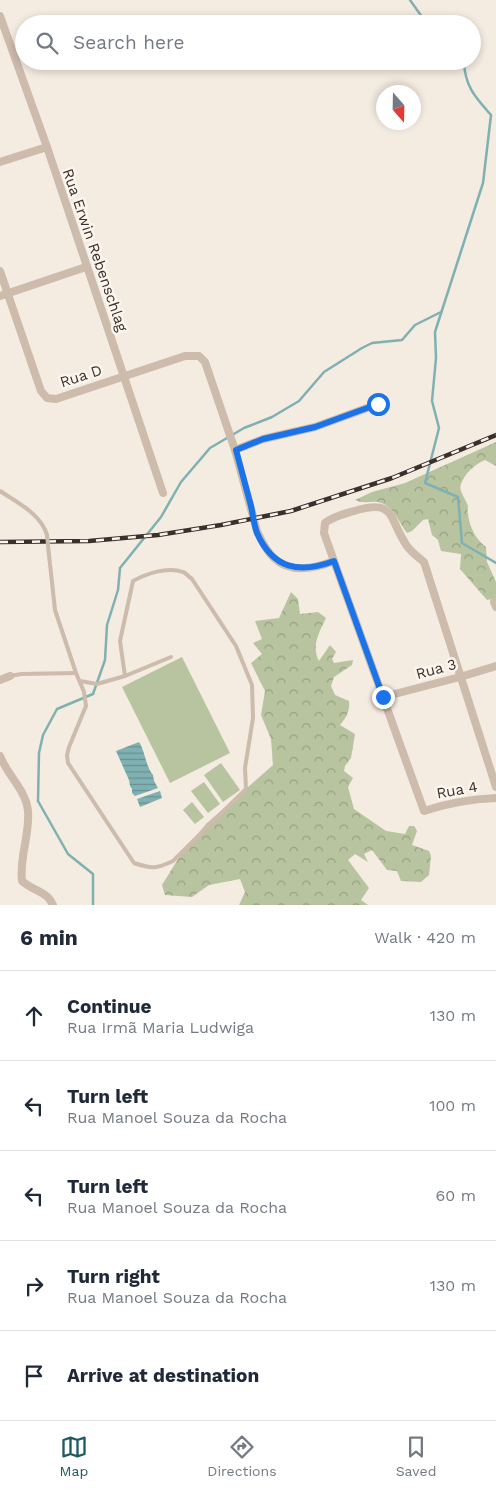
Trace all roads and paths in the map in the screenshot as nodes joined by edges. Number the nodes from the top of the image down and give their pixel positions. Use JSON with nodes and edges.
{"nodes":[{"id":1,"x":0,"y":16,"type":"edge"},
{"id":2,"x":15,"y":59,"type":"edge"},
{"id":3,"x":19,"y":70,"type":"edge"},
{"id":4,"x":46,"y":147,"type":"junction"},
{"id":5,"x":0,"y":162,"type":"edge"},
{"id":6,"x":86,"y":267,"type":"junction"},
{"id":7,"x":0,"y":271,"type":"edge"},
{"id":8,"x":4,"y":295,"type":"edge"},
{"id":9,"x":124,"y":376,"type":"junction"},
{"id":10,"x":378,"y":404,"type":"dead end"},
{"id":11,"x":236,"y":450,"type":"junction"},
{"id":12,"x":0,"y":491,"type":"edge"},
{"id":13,"x":164,"y":493,"type":"dead end"},
{"id":14,"x":334,"y":561,"type":"junction"},
{"id":15,"x":171,"y":657,"type":"dead end"},
{"id":16,"x":496,"y":666,"type":"edge"},
{"id":17,"x":76,"y":673,"type":"junction"},
{"id":18,"x":10,"y":676,"type":"joint"},
{"id":19,"x":125,"y":676,"type":"junction"},
{"id":20,"x":460,"y":677,"type":"junction"},
{"id":21,"x":0,"y":680,"type":"edge"},
{"id":22,"x":80,"y":682,"type":"junction"},
{"id":23,"x":383,"y":697,"type":"junction"},
{"id":24,"x":0,"y":756,"type":"edge"},
{"id":25,"x":496,"y":787,"type":"edge"},
{"id":26,"x":496,"y":798,"type":"edge"},
{"id":27,"x":53,"y":905,"type":"edge"}],
"edges":[{"from":1,"to":2,"type":"street","name":"Rua Erwin Rebenschlag"},
{"from":3,"to":4,"type":"street","name":"Rua Erwin Rebenschlag"},
{"from":4,"to":5,"type":"street"},
{"from":4,"to":6,"type":"street","name":"Rua Erwin Rebenschlag"},
{"from":6,"to":8,"type":"street"},
{"from":6,"to":9,"type":"street","name":"Rua Erwin Rebenschlag"},
{"from":7,"to":8,"type":"street"},
{"from":8,"to":9,"type":"street","name":"Rua D"},
{"from":9,"to":11,"type":"street","name":"Rua D"},
{"from":9,"to":13,"type":"street","name":"Rua Erwin Rebenschlag"},
{"from":10,"to":11,"type":"street"},
{"from":11,"to":14,"type":"street"},
{"from":12,"to":17,"type":"lane","bridge":true},
{"from":14,"to":20,"type":"street"},
{"from":14,"to":23,"type":"street"},
{"from":15,"to":19,"type":"lane"},
{"from":16,"to":20,"type":"street","name":"Rua 3"},
{"from":17,"to":18,"type":"lane"},
{"from":17,"to":22,"type":"lane"},
{"from":18,"to":21,"type":"street"},
{"from":19,"to":22,"type":"lane"},
{"from":19,"to":22,"type":"lane"},
{"from":20,"to":23,"type":"street","name":"Rua 3"},
{"from":20,"to":25,"type":"street"},
{"from":23,"to":26,"type":"street","name":"Rua 4"},
{"from":24,"to":27,"type":"street"}]}
